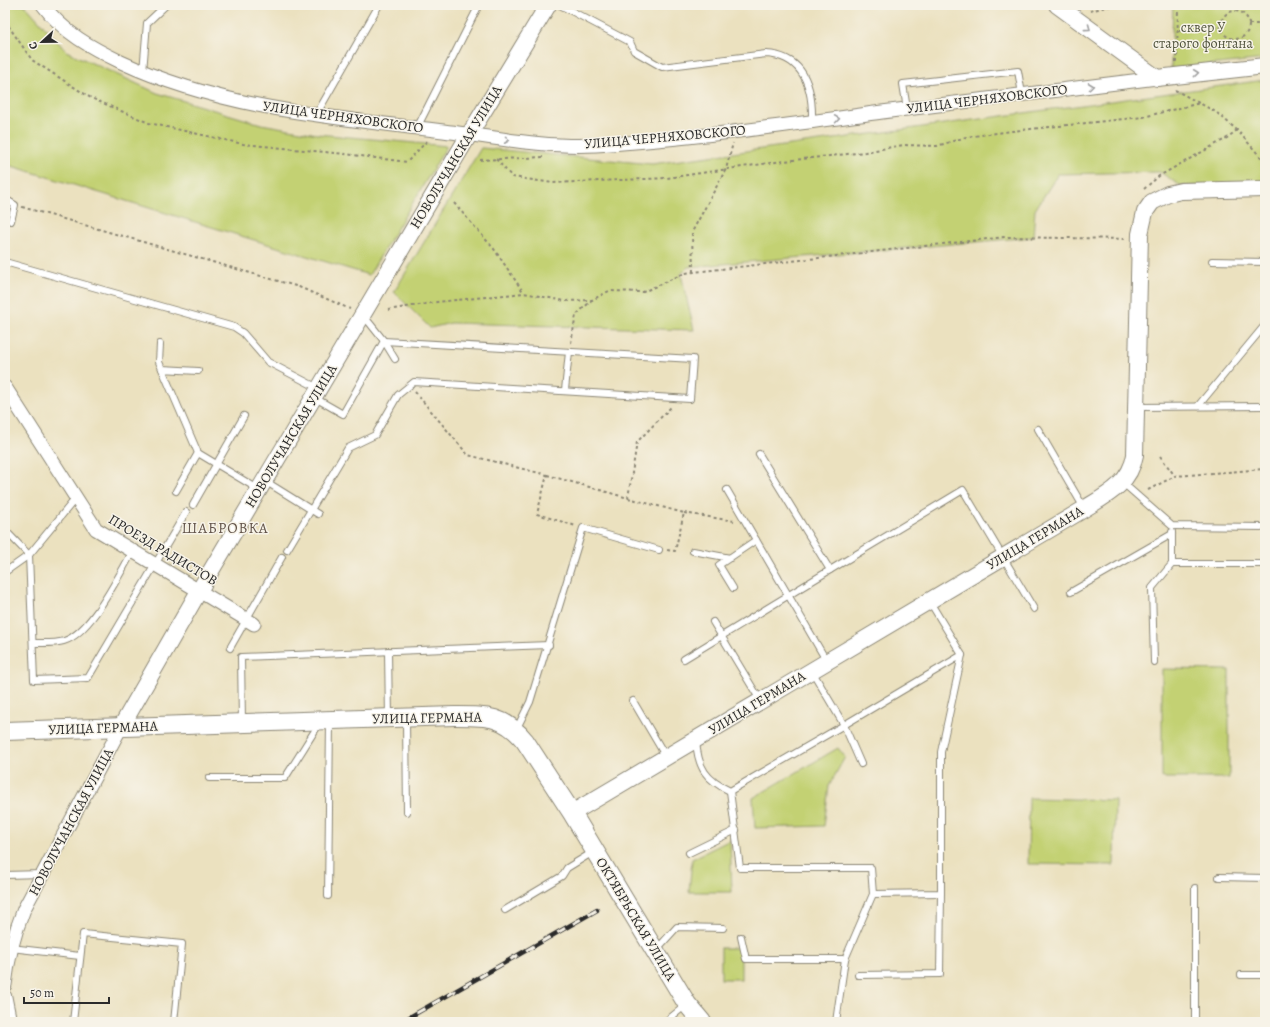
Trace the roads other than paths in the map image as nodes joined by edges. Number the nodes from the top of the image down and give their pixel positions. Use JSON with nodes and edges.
{"nodes":[{"id":1,"x":43,"y":5,"type":"edge"},
{"id":2,"x":166,"y":5,"type":"edge"},
{"id":3,"x":379,"y":5,"type":"edge"},
{"id":4,"x":479,"y":5,"type":"edge"},
{"id":5,"x":548,"y":5,"type":"edge"},
{"id":6,"x":560,"y":5,"type":"edge"},
{"id":7,"x":1057,"y":5,"type":"edge"},
{"id":8,"x":1072,"y":11,"type":"edge"},
{"id":9,"x":1265,"y":66,"type":"edge"},
{"id":10,"x":143,"y":72,"type":"junction"},
{"id":11,"x":1157,"y":78,"type":"junction"},
{"id":12,"x":1022,"y":94,"type":"junction"},
{"id":13,"x":907,"y":109,"type":"junction"},
{"id":14,"x":316,"y":116,"type":"junction"},
{"id":15,"x":812,"y":122,"type":"junction"},
{"id":16,"x":417,"y":128,"type":"junction"},
{"id":17,"x":469,"y":135,"type":"junction"},
{"id":18,"x":1265,"y":188,"type":"edge"},
{"id":19,"x":5,"y":199,"type":"edge"},
{"id":20,"x":11,"y":221,"type":"dead end"},
{"id":21,"x":1212,"y":261,"type":"dead end"},
{"id":22,"x":5,"y":262,"type":"edge"},
{"id":23,"x":1265,"y":262,"type":"edge"},
{"id":24,"x":363,"y":315,"type":"junction"},
{"id":25,"x":1265,"y":325,"type":"edge"},
{"id":26,"x":384,"y":341,"type":"junction"},
{"id":27,"x":160,"y":344,"type":"dead end"},
{"id":28,"x":569,"y":352,"type":"junction"},
{"id":29,"x":395,"y":359,"type":"dead end"},
{"id":30,"x":162,"y":369,"type":"junction"},
{"id":31,"x":198,"y":371,"type":"dead end"},
{"id":32,"x":5,"y":387,"type":"edge"},
{"id":33,"x":565,"y":390,"type":"junction"},
{"id":34,"x":317,"y":393,"type":"junction"},
{"id":35,"x":1198,"y":406,"type":"junction"},
{"id":36,"x":1265,"y":406,"type":"edge"},
{"id":37,"x":1137,"y":407,"type":"junction"},
{"id":38,"x":244,"y":416,"type":"dead end"},
{"id":39,"x":1038,"y":430,"type":"dead end"},
{"id":40,"x":198,"y":453,"type":"junction"},
{"id":41,"x":760,"y":454,"type":"dead end"},
{"id":42,"x":216,"y":464,"type":"junction"},
{"id":43,"x":1123,"y":482,"type":"junction"},
{"id":44,"x":262,"y":485,"type":"junction"},
{"id":45,"x":727,"y":490,"type":"dead end"},
{"id":46,"x":176,"y":491,"type":"dead end"},
{"id":47,"x":76,"y":498,"type":"junction"},
{"id":48,"x":193,"y":504,"type":"dead end"},
{"id":49,"x":1084,"y":509,"type":"junction"},
{"id":50,"x":312,"y":510,"type":"junction"},
{"id":51,"x":186,"y":512,"type":"dead end"},
{"id":52,"x":318,"y":514,"type":"dead end"},
{"id":53,"x":1172,"y":526,"type":"junction"},
{"id":54,"x":1265,"y":527,"type":"edge"},
{"id":55,"x":5,"y":530,"type":"edge"},
{"id":56,"x":1172,"y":534,"type":"junction"},
{"id":57,"x":756,"y":540,"type":"junction"},
{"id":58,"x":287,"y":550,"type":"dead end"},
{"id":59,"x":659,"y":550,"type":"road end"},
{"id":60,"x":133,"y":551,"type":"junction"},
{"id":61,"x":693,"y":551,"type":"dead end"},
{"id":62,"x":29,"y":554,"type":"junction"},
{"id":63,"x":282,"y":557,"type":"dead end"},
{"id":64,"x":1003,"y":557,"type":"junction"},
{"id":65,"x":730,"y":558,"type":"junction"},
{"id":66,"x":1172,"y":564,"type":"junction"},
{"id":67,"x":1265,"y":564,"type":"edge"},
{"id":68,"x":155,"y":565,"type":"junction"},
{"id":69,"x":830,"y":570,"type":"junction"},
{"id":70,"x":5,"y":572,"type":"edge"},
{"id":71,"x":733,"y":588,"type":"dead end"},
{"id":72,"x":199,"y":591,"type":"junction"},
{"id":73,"x":1071,"y":592,"type":"dead end"},
{"id":74,"x":788,"y":596,"type":"junction"},
{"id":75,"x":930,"y":601,"type":"junction"},
{"id":76,"x":1034,"y":609,"type":"dead end"},
{"id":77,"x":250,"y":622,"type":"junction"},
{"id":78,"x":713,"y":622,"type":"dead end"},
{"id":79,"x":722,"y":636,"type":"junction"},
{"id":80,"x":33,"y":643,"type":"junction"},
{"id":81,"x":549,"y":645,"type":"junction"},
{"id":82,"x":230,"y":648,"type":"dead end"},
{"id":83,"x":388,"y":651,"type":"junction"},
{"id":84,"x":962,"y":655,"type":"junction"},
{"id":85,"x":684,"y":658,"type":"dead end"},
{"id":86,"x":827,"y":662,"type":"junction"},
{"id":87,"x":1154,"y":662,"type":"dead end"},
{"id":88,"x":812,"y":671,"type":"junction"},
{"id":89,"x":760,"y":701,"type":"junction"},
{"id":90,"x":633,"y":702,"type":"dead end"},
{"id":91,"x":398,"y":718,"type":"junction"},
{"id":92,"x":325,"y":721,"type":"junction"},
{"id":93,"x":242,"y":724,"type":"junction"},
{"id":94,"x":844,"y":725,"type":"junction"},
{"id":95,"x":121,"y":727,"type":"junction"},
{"id":96,"x":515,"y":730,"type":"junction"},
{"id":97,"x":5,"y":731,"type":"edge"},
{"id":98,"x":696,"y":739,"type":"junction"},
{"id":99,"x":666,"y":757,"type":"junction"},
{"id":100,"x":861,"y":764,"type":"dead end"},
{"id":101,"x":209,"y":778,"type":"dead end"},
{"id":102,"x":730,"y":792,"type":"junction"},
{"id":103,"x":407,"y":812,"type":"dead end"},
{"id":104,"x":572,"y":813,"type":"junction"},
{"id":105,"x":736,"y":830,"type":"junction"},
{"id":106,"x":595,"y":851,"type":"junction"},
{"id":107,"x":689,"y":853,"type":"dead end"},
{"id":108,"x":42,"y":874,"type":"junction"},
{"id":109,"x":5,"y":875,"type":"edge"},
{"id":110,"x":1219,"y":877,"type":"dead end"},
{"id":111,"x":1265,"y":878,"type":"edge"},
{"id":112,"x":1195,"y":888,"type":"dead end"},
{"id":113,"x":941,"y":893,"type":"junction"},
{"id":114,"x":873,"y":894,"type":"junction"},
{"id":115,"x":328,"y":896,"type":"dead end"},
{"id":116,"x":505,"y":910,"type":"dead end"},
{"id":117,"x":723,"y":928,"type":"dead end"},
{"id":118,"x":741,"y":937,"type":"dead end"},
{"id":119,"x":11,"y":948,"type":"junction"},
{"id":120,"x":655,"y":951,"type":"junction"},
{"id":121,"x":80,"y":956,"type":"junction"},
{"id":122,"x":845,"y":959,"type":"junction"},
{"id":123,"x":858,"y":975,"type":"dead end"},
{"id":124,"x":1241,"y":975,"type":"dead end"},
{"id":125,"x":1265,"y":975,"type":"edge"},
{"id":126,"x":5,"y":985,"type":"edge"},
{"id":127,"x":5,"y":997,"type":"edge"},
{"id":128,"x":687,"y":1004,"type":"junction"},
{"id":129,"x":10,"y":1022,"type":"edge"},
{"id":130,"x":73,"y":1022,"type":"edge"},
{"id":131,"x":174,"y":1022,"type":"edge"},
{"id":132,"x":665,"y":1022,"type":"edge"},
{"id":133,"x":702,"y":1022,"type":"edge"},
{"id":134,"x":836,"y":1022,"type":"edge"},
{"id":135,"x":1195,"y":1022,"type":"edge"}],
"edges":[{"from":1,"to":10,"type":"street","name":"УЛИЦА ЧЕРНЯХОВСКОГО"},
{"from":2,"to":10,"type":"lane"},
{"from":3,"to":14,"type":"lane"},
{"from":4,"to":16,"type":"lane"},
{"from":5,"to":17,"type":"street","name":"НОВОЛУЧАНСКАЯ УЛИЦА"},
{"from":6,"to":15,"type":"lane"},
{"from":7,"to":8,"type":"street"},
{"from":8,"to":11,"type":"street","one_way":true},
{"from":11,"to":9,"type":"street","name":"УЛИЦА ЧЕРНЯХОВСКОГО","one_way":true},
{"from":10,"to":14,"type":"street","name":"УЛИЦА ЧЕРНЯХОВСКОГО"},
{"from":12,"to":11,"type":"street","name":"УЛИЦА ЧЕРНЯХОВСКОГО","one_way":true},
{"from":12,"to":13,"type":"street","name":"УЛИЦА ЧЕРНЯХОВСКОГО"},
{"from":12,"to":13,"type":"lane"},
{"from":15,"to":13,"type":"street","name":"УЛИЦА ЧЕРНЯХОВСКОГО","one_way":true},
{"from":14,"to":16,"type":"street","name":"УЛИЦА ЧЕРНЯХОВСКОГО"},
{"from":17,"to":15,"type":"street","name":"УЛИЦА ЧЕРНЯХОВСКОГО","one_way":true},
{"from":16,"to":17,"type":"street","name":"УЛИЦА ЧЕРНЯХОВСКОГО"},
{"from":17,"to":24,"type":"street","name":"НОВОЛУЧАНСКАЯ УЛИЦА"},
{"from":18,"to":37,"type":"street","name":"УЛИЦА ГЕРМАНА"},
{"from":19,"to":20,"type":"lane"},
{"from":21,"to":23,"type":"lane"},
{"from":22,"to":34,"type":"lane"},
{"from":24,"to":26,"type":"lane"},
{"from":24,"to":34,"type":"street","name":"НОВОЛУЧАНСКАЯ УЛИЦА"},
{"from":25,"to":35,"type":"lane"},
{"from":26,"to":28,"type":"lane"},
{"from":26,"to":29,"type":"lane"},
{"from":26,"to":34,"type":"lane"},
{"from":27,"to":30,"type":"lane"},
{"from":28,"to":33,"type":"lane"},
{"from":28,"to":33,"type":"lane"},
{"from":30,"to":31,"type":"lane"},
{"from":30,"to":40,"type":"lane"},
{"from":32,"to":47,"type":"street","name":"ПРОЕЗД РАДИСТОВ"},
{"from":33,"to":50,"type":"lane"},
{"from":34,"to":44,"type":"street","name":"НОВОЛУЧАНСКАЯ УЛИЦА"},
{"from":35,"to":36,"type":"lane"},
{"from":35,"to":37,"type":"lane"},
{"from":37,"to":43,"type":"street","name":"УЛИЦА ГЕРМАНА"},
{"from":38,"to":42,"type":"lane"},
{"from":39,"to":49,"type":"lane"},
{"from":40,"to":42,"type":"lane"},
{"from":40,"to":46,"type":"lane"},
{"from":41,"to":69,"type":"lane"},
{"from":42,"to":44,"type":"lane"},
{"from":42,"to":48,"type":"lane"},
{"from":43,"to":49,"type":"street","name":"УЛИЦА ГЕРМАНА"},
{"from":43,"to":53,"type":"lane"},
{"from":44,"to":50,"type":"lane"},
{"from":44,"to":72,"type":"street","name":"НОВОЛУЧАНСКАЯ УЛИЦА"},
{"from":45,"to":57,"type":"lane"},
{"from":47,"to":60,"type":"street","name":"ПРОЕЗД РАДИСТОВ"},
{"from":47,"to":62,"type":"lane"},
{"from":49,"to":64,"type":"street","name":"УЛИЦА ГЕРМАНА"},
{"from":50,"to":52,"type":"lane"},
{"from":50,"to":58,"type":"lane"},
{"from":51,"to":68,"type":"lane"},
{"from":53,"to":54,"type":"lane"},
{"from":53,"to":56,"type":"lane"},
{"from":55,"to":62,"type":"lane"},
{"from":56,"to":66,"type":"lane"},
{"from":56,"to":73,"type":"lane"},
{"from":57,"to":65,"type":"lane"},
{"from":57,"to":74,"type":"lane"},
{"from":59,"to":81,"type":"lane"},
{"from":60,"to":68,"type":"street","name":"ПРОЕЗД РАДИСТОВ"},
{"from":60,"to":80,"type":"lane"},
{"from":61,"to":65,"type":"lane"},
{"from":62,"to":70,"type":"lane"},
{"from":62,"to":80,"type":"lane"},
{"from":63,"to":77,"type":"lane"},
{"from":64,"to":69,"type":"lane"},
{"from":64,"to":75,"type":"street","name":"УЛИЦА ГЕРМАНА"},
{"from":64,"to":76,"type":"lane"},
{"from":65,"to":71,"type":"lane"},
{"from":66,"to":67,"type":"lane"},
{"from":66,"to":87,"type":"lane"},
{"from":68,"to":72,"type":"street","name":"ПРОЕЗД РАДИСТОВ"},
{"from":68,"to":80,"type":"lane"},
{"from":69,"to":74,"type":"lane"},
{"from":72,"to":77,"type":"street","name":"ПРОЕЗД РАДИСТОВ"},
{"from":72,"to":95,"type":"street","name":"НОВОЛУЧАНСКАЯ УЛИЦА"},
{"from":74,"to":79,"type":"lane"},
{"from":74,"to":86,"type":"lane"},
{"from":75,"to":84,"type":"lane"},
{"from":75,"to":86,"type":"street","name":"УЛИЦА ГЕРМАНА"},
{"from":77,"to":82,"type":"lane"},
{"from":78,"to":79,"type":"lane"},
{"from":79,"to":85,"type":"lane"},
{"from":79,"to":89,"type":"lane"},
{"from":81,"to":83,"type":"lane"},
{"from":81,"to":96,"type":"lane"},
{"from":83,"to":91,"type":"lane"},
{"from":83,"to":93,"type":"lane"},
{"from":84,"to":94,"type":"lane"},
{"from":84,"to":113,"type":"lane"},
{"from":86,"to":88,"type":"street","name":"УЛИЦА ГЕРМАНА"},
{"from":88,"to":89,"type":"street","name":"УЛИЦА ГЕРМАНА"},
{"from":88,"to":94,"type":"lane"},
{"from":89,"to":98,"type":"street","name":"УЛИЦА ГЕРМАНА"},
{"from":90,"to":99,"type":"lane"},
{"from":91,"to":92,"type":"main road","name":"УЛИЦА ГЕРМАНА"},
{"from":91,"to":96,"type":"main road","name":"УЛИЦА ГЕРМАНА"},
{"from":91,"to":103,"type":"lane"},
{"from":92,"to":93,"type":"main road","name":"УЛИЦА ГЕРМАНА"},
{"from":92,"to":101,"type":"lane"},
{"from":92,"to":115,"type":"lane"},
{"from":93,"to":95,"type":"main road","name":"УЛИЦА ГЕРМАНА"},
{"from":94,"to":100,"type":"lane"},
{"from":94,"to":102,"type":"lane"},
{"from":95,"to":97,"type":"main road","name":"УЛИЦА ГЕРМАНА"},
{"from":95,"to":108,"type":"street","name":"НОВОЛУЧАНСКАЯ УЛИЦА"},
{"from":96,"to":104,"type":"main road","name":"УЛИЦА ГЕРМАНА"},
{"from":98,"to":99,"type":"street","name":"УЛИЦА ГЕРМАНА"},
{"from":98,"to":102,"type":"lane"},
{"from":99,"to":104,"type":"street","name":"УЛИЦА ГЕРМАНА"},
{"from":102,"to":105,"type":"lane"},
{"from":104,"to":106,"type":"main road","name":"ОКТЯБРЬСКАЯ УЛИЦА"},
{"from":105,"to":107,"type":"lane"},
{"from":105,"to":114,"type":"lane"},
{"from":106,"to":116,"type":"lane"},
{"from":106,"to":120,"type":"main road","name":"ОКТЯБРЬСКАЯ УЛИЦА"},
{"from":108,"to":109,"type":"lane"},
{"from":108,"to":119,"type":"street","name":"НОВОЛУЧАНСКАЯ УЛИЦА"},
{"from":110,"to":111,"type":"lane"},
{"from":112,"to":135,"type":"lane"},
{"from":113,"to":114,"type":"lane"},
{"from":113,"to":123,"type":"lane"},
{"from":114,"to":122,"type":"lane"},
{"from":117,"to":120,"type":"lane"},
{"from":118,"to":122,"type":"lane"},
{"from":119,"to":121,"type":"lane"},
{"from":119,"to":126,"type":"street","name":"НОВОЛУЧАНСКАЯ УЛИЦА"},
{"from":120,"to":128,"type":"main road","name":"ОКТЯБРЬСКАЯ УЛИЦА"},
{"from":121,"to":130,"type":"lane"},
{"from":121,"to":131,"type":"lane"},
{"from":122,"to":134,"type":"lane"},
{"from":124,"to":125,"type":"lane"},
{"from":127,"to":129,"type":"street"},
{"from":128,"to":132,"type":"lane"},
{"from":128,"to":133,"type":"main road","name":"ОКТЯБРЬСКАЯ УЛИЦА"}]}
